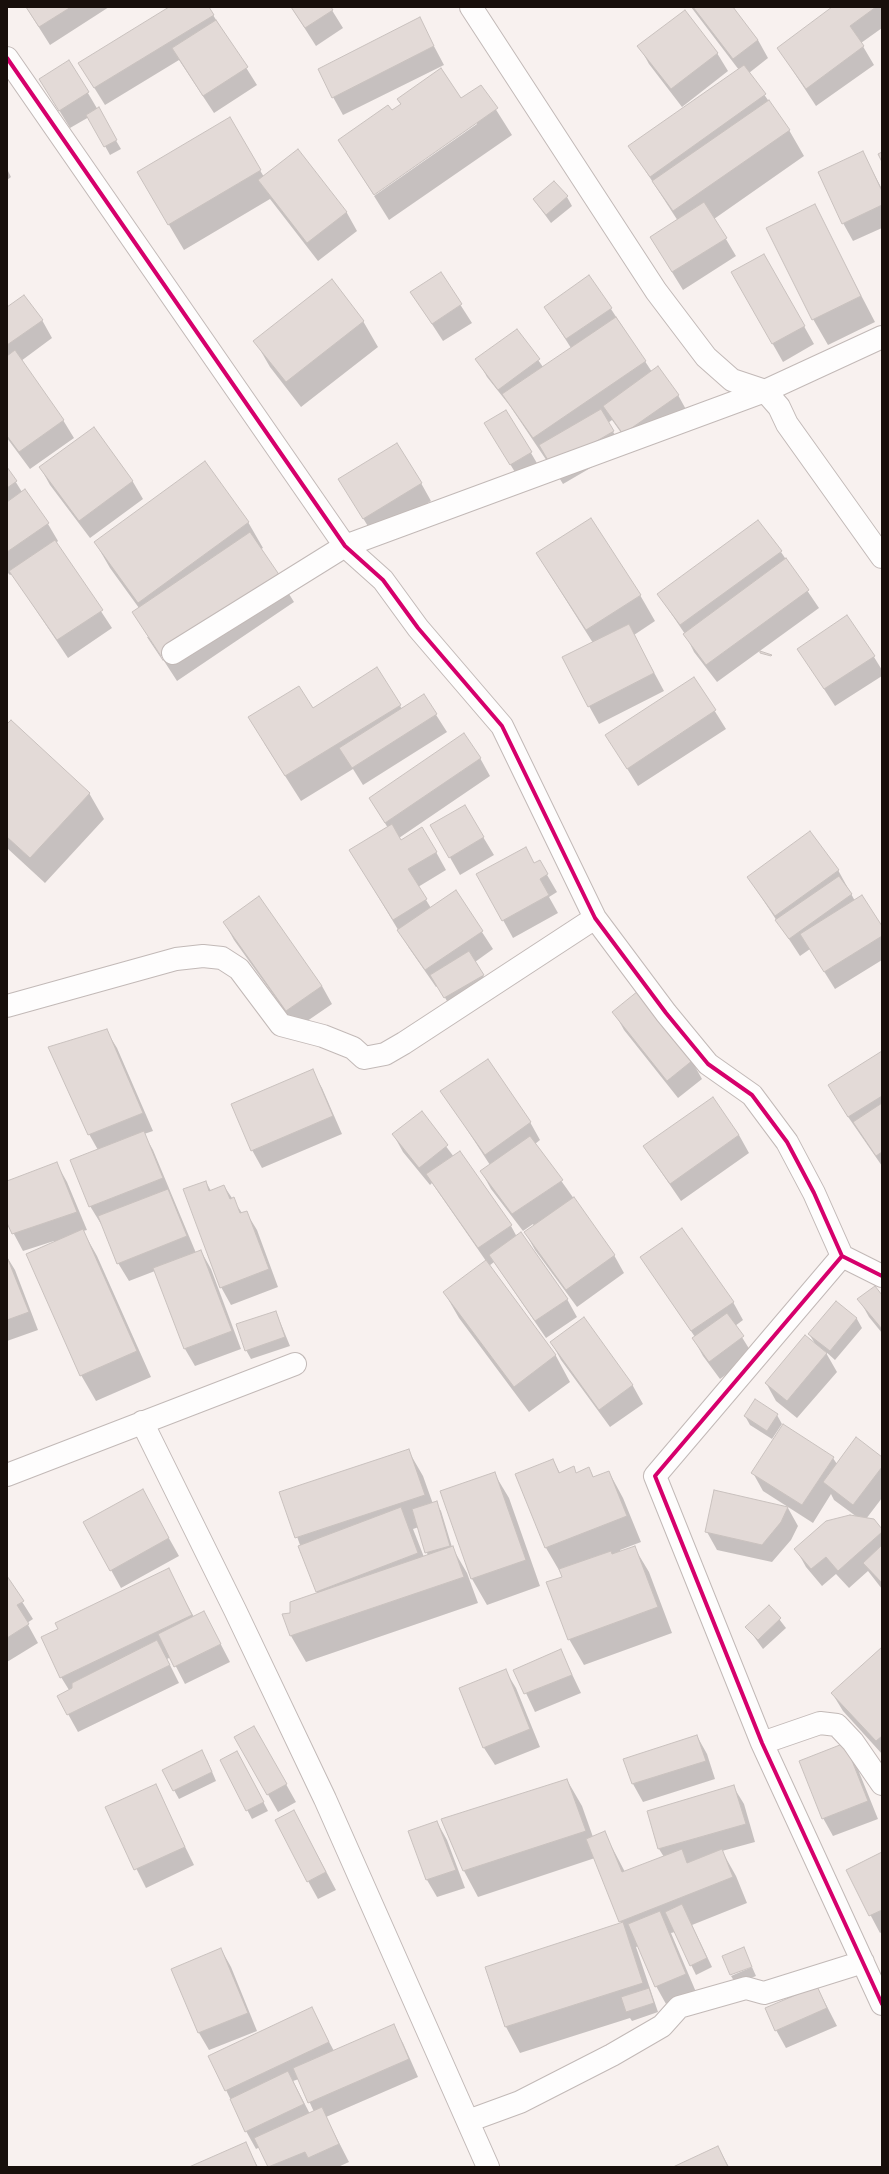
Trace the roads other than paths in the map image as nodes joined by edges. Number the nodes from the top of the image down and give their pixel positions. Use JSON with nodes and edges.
{"nodes":[{"id":1,"x":471,"y":7,"type":"edge"},
{"id":2,"x":7,"y":58,"type":"edge"},
{"id":3,"x":882,"y":337,"type":"edge"},
{"id":4,"x":765,"y":391,"type":"junction"},
{"id":5,"x":345,"y":546,"type":"junction"},
{"id":6,"x":882,"y":558,"type":"edge"},
{"id":7,"x":173,"y":653,"type":"dead end"},
{"id":8,"x":595,"y":918,"type":"junction"},
{"id":9,"x":7,"y":1006,"type":"edge"},
{"id":10,"x":842,"y":1256,"type":"junction"},
{"id":11,"x":882,"y":1276,"type":"edge"},
{"id":12,"x":294,"y":1364,"type":"dead end"},
{"id":13,"x":142,"y":1422,"type":"junction"},
{"id":14,"x":7,"y":1475,"type":"edge"},
{"id":15,"x":762,"y":1743,"type":"junction"},
{"id":16,"x":882,"y":1784,"type":"edge"},
{"id":17,"x":863,"y":1962,"type":"junction"},
{"id":18,"x":882,"y":2004,"type":"edge"},
{"id":19,"x":468,"y":2121,"type":"junction"},
{"id":20,"x":488,"y":2167,"type":"edge"}],
"edges":[{"from":1,"to":4,"type":"street"},
{"from":2,"to":5,"type":"street"},
{"from":3,"to":4,"type":"street"},
{"from":4,"to":5,"type":"street"},
{"from":4,"to":6,"type":"street"},
{"from":5,"to":7,"type":"street"},
{"from":5,"to":8,"type":"street"},
{"from":8,"to":9,"type":"street"},
{"from":8,"to":10,"type":"street"},
{"from":10,"to":11,"type":"street"},
{"from":10,"to":15,"type":"street"},
{"from":12,"to":13,"type":"street"},
{"from":13,"to":14,"type":"street"},
{"from":13,"to":19,"type":"street"},
{"from":15,"to":16,"type":"street"},
{"from":15,"to":17,"type":"street"},
{"from":17,"to":18,"type":"street"},
{"from":17,"to":19,"type":"street"},
{"from":19,"to":20,"type":"street"}]}
